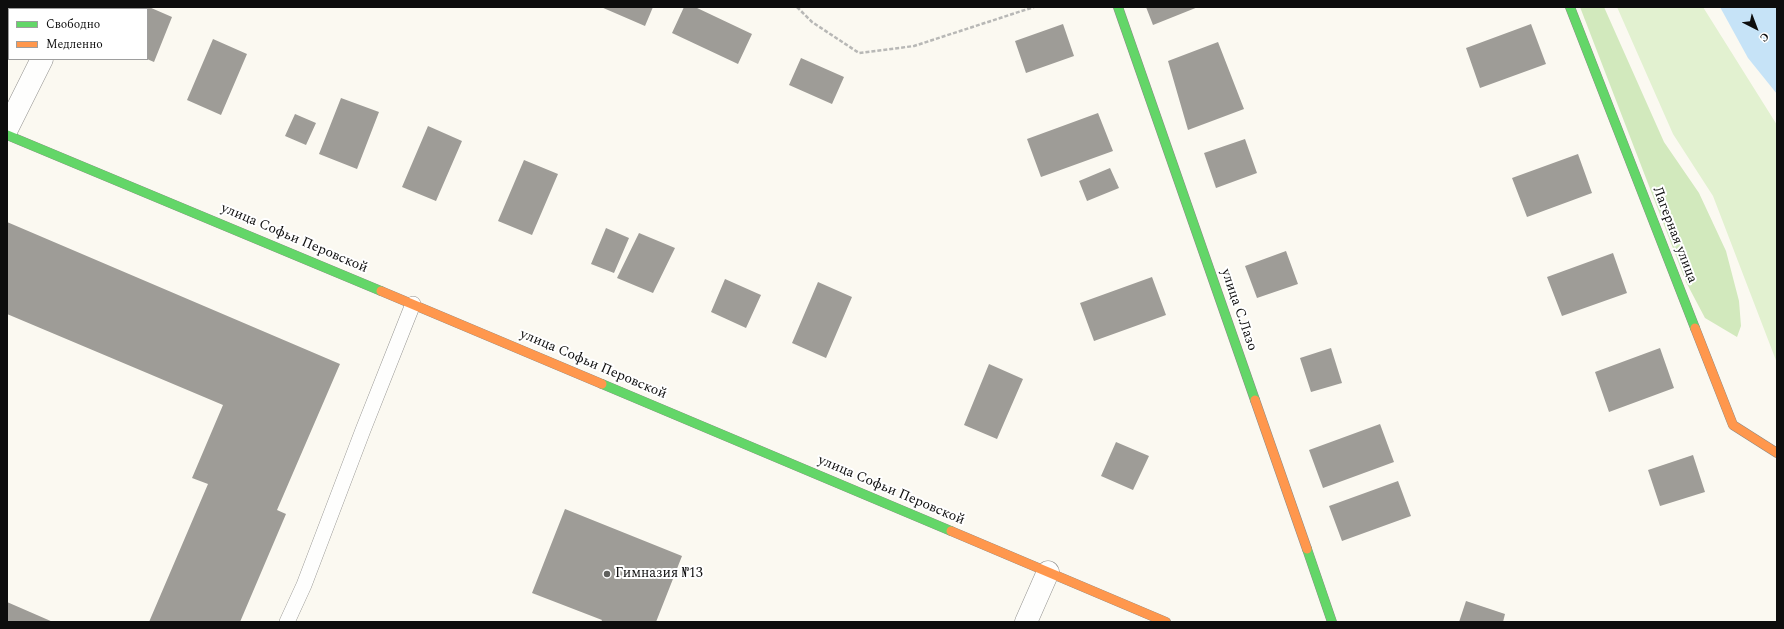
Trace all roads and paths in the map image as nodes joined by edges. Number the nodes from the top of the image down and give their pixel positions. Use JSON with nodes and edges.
{"nodes":[{"id":1,"x":797,"y":7,"type":"edge"},
{"id":2,"x":1034,"y":7,"type":"edge"},
{"id":3,"x":1118,"y":7,"type":"edge"},
{"id":4,"x":1570,"y":7,"type":"edge"},
{"id":5,"x":42,"y":60,"type":"edge"},
{"id":6,"x":7,"y":129,"type":"edge"},
{"id":7,"x":7,"y":135,"type":"edge"},
{"id":8,"x":413,"y":304,"type":"junction"},
{"id":9,"x":1777,"y":453,"type":"edge"},
{"id":10,"x":1048,"y":572,"type":"junction"},
{"id":11,"x":287,"y":622,"type":"edge"},
{"id":12,"x":1026,"y":622,"type":"edge"},
{"id":13,"x":1166,"y":622,"type":"edge"},
{"id":14,"x":1332,"y":622,"type":"edge"}],
"edges":[{"from":1,"to":2,"type":"path"},
{"from":3,"to":14,"type":"main road","name":"улица С.Лазо"},
{"from":4,"to":9,"type":"main road","name":"Лагерная улица"},
{"from":5,"to":6,"type":"street"},
{"from":7,"to":8,"type":"main road","name":"улица Софьи Перовской"},
{"from":8,"to":10,"type":"main road","name":"улица Софьи Перовской"},
{"from":8,"to":11,"type":"lane"},
{"from":10,"to":12,"type":"street"},
{"from":10,"to":13,"type":"main road","name":"улица Софьи Перовской"}]}
